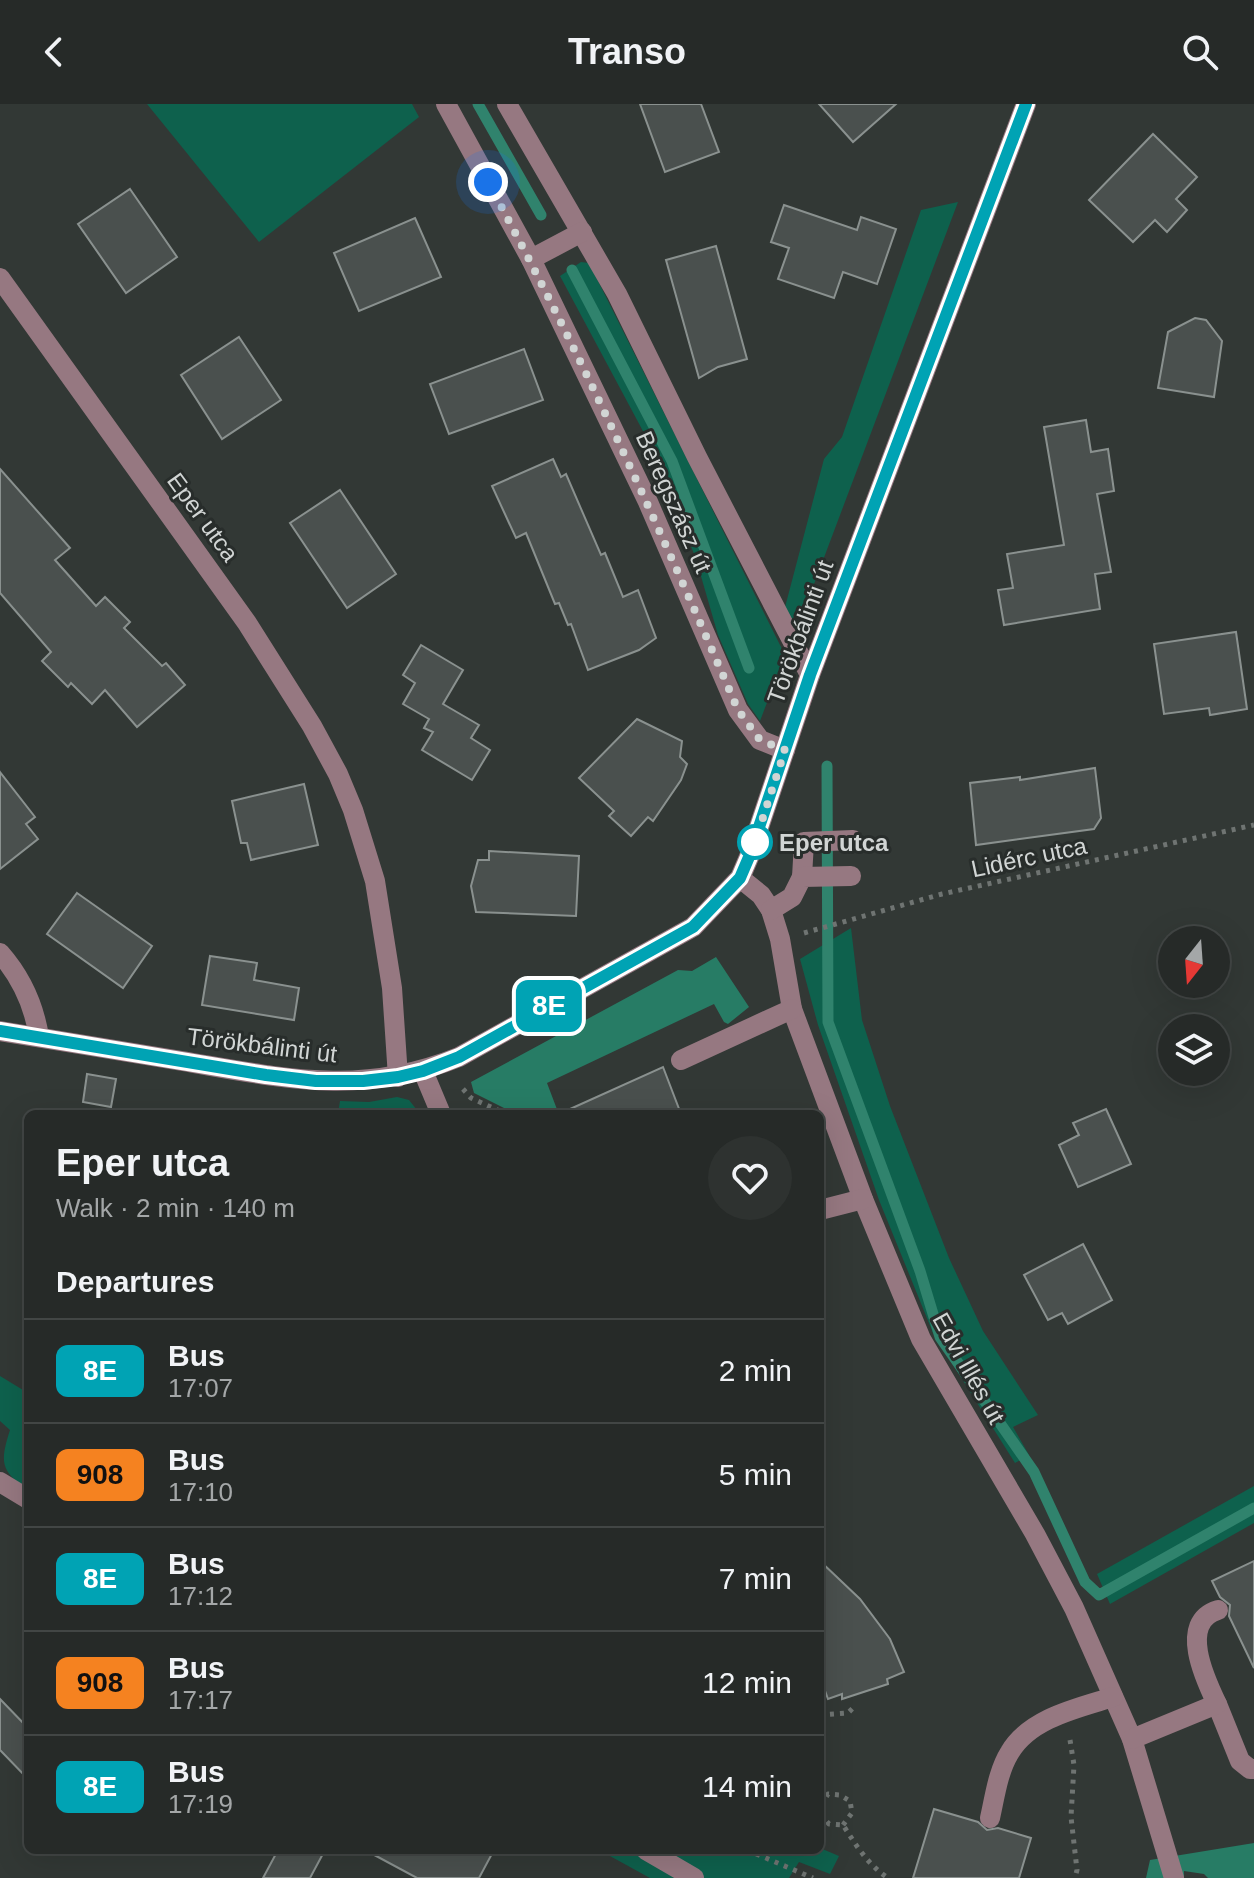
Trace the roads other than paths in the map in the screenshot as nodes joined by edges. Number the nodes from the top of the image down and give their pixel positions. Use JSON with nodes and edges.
{"nodes":[{"id":1,"x":446,"y":104,"type":"edge"},
{"id":2,"x":507,"y":104,"type":"edge"},
{"id":3,"x":1026,"y":104,"type":"edge"},
{"id":4,"x":582,"y":232,"type":"junction"},
{"id":5,"x":531,"y":259,"type":"junction"},
{"id":6,"x":0,"y":278,"type":"edge"},
{"id":7,"x":810,"y":675,"type":"junction"},
{"id":8,"x":785,"y":750,"type":"junction"},
{"id":9,"x":850,"y":840,"type":"dead end"},
{"id":10,"x":846,"y":876,"type":"dead end"},
{"id":11,"x":809,"y":877,"type":"junction"},
{"id":12,"x":740,"y":878,"type":"junction"},
{"id":13,"x":771,"y":910,"type":"junction"},
{"id":14,"x":0,"y":953,"type":"edge"},
{"id":15,"x":792,"y":1009,"type":"junction"},
{"id":16,"x":0,"y":1031,"type":"edge"},
{"id":17,"x":39,"y":1037,"type":"junction"},
{"id":18,"x":681,"y":1060,"type":"dead end"},
{"id":19,"x":423,"y":1071,"type":"junction"},
{"id":20,"x":398,"y":1077,"type":"junction"},
{"id":21,"x":439,"y":1110,"type":"edge"},
{"id":22,"x":863,"y":1199,"type":"junction"},
{"id":23,"x":824,"y":1210,"type":"edge"},
{"id":24,"x":0,"y":1482,"type":"edge"},
{"id":25,"x":24,"y":1497,"type":"edge"},
{"id":26,"x":1218,"y":1610,"type":"dead end"},
{"id":27,"x":1113,"y":1697,"type":"junction"},
{"id":28,"x":1217,"y":1704,"type":"junction"},
{"id":29,"x":1132,"y":1739,"type":"junction"},
{"id":30,"x":1254,"y":1769,"type":"edge"},
{"id":31,"x":990,"y":1818,"type":"dead end"},
{"id":32,"x":653,"y":1854,"type":"edge"},
{"id":33,"x":694,"y":1878,"type":"edge"},
{"id":34,"x":1174,"y":1878,"type":"edge"}],
"edges":[{"from":1,"to":5,"type":"street","name":"Beregszász út"},
{"from":2,"to":4,"type":"street","name":"Beregszász út"},
{"from":3,"to":7,"type":"street","name":"Törökbálinti út"},
{"from":4,"to":5,"type":"street"},
{"from":4,"to":7,"type":"street","name":"Beregszász út"},
{"from":5,"to":8,"type":"street","name":"Beregszász út"},
{"from":6,"to":20,"type":"street","name":"Eper utca"},
{"from":7,"to":8,"type":"street","name":"Törökbálinti út"},
{"from":8,"to":12,"type":"street","name":"Törökbálinti út"},
{"from":9,"to":11,"type":"street"},
{"from":10,"to":11,"type":"street"},
{"from":11,"to":13,"type":"street"},
{"from":12,"to":13,"type":"street","name":"Edvi Illés út"},
{"from":12,"to":19,"type":"street","name":"Törökbálinti út"},
{"from":13,"to":15,"type":"street","name":"Edvi Illés út"},
{"from":14,"to":17,"type":"street"},
{"from":15,"to":18,"type":"street"},
{"from":15,"to":22,"type":"street","name":"Edvi Illés út"},
{"from":16,"to":17,"type":"street","name":"Törökbálinti út"},
{"from":17,"to":20,"type":"street","name":"Törökbálinti út"},
{"from":19,"to":20,"type":"street","name":"Törökbálinti út"},
{"from":19,"to":21,"type":"street"},
{"from":22,"to":23,"type":"street"},
{"from":22,"to":27,"type":"street","name":"Edvi Illés út"},
{"from":24,"to":25,"type":"street"},
{"from":26,"to":28,"type":"street"},
{"from":27,"to":29,"type":"street","name":"Edvi Illés út"},
{"from":27,"to":31,"type":"street"},
{"from":28,"to":29,"type":"street"},
{"from":28,"to":30,"type":"street"},
{"from":29,"to":34,"type":"street","name":"Edvi Illés út"},
{"from":32,"to":33,"type":"street"}]}
